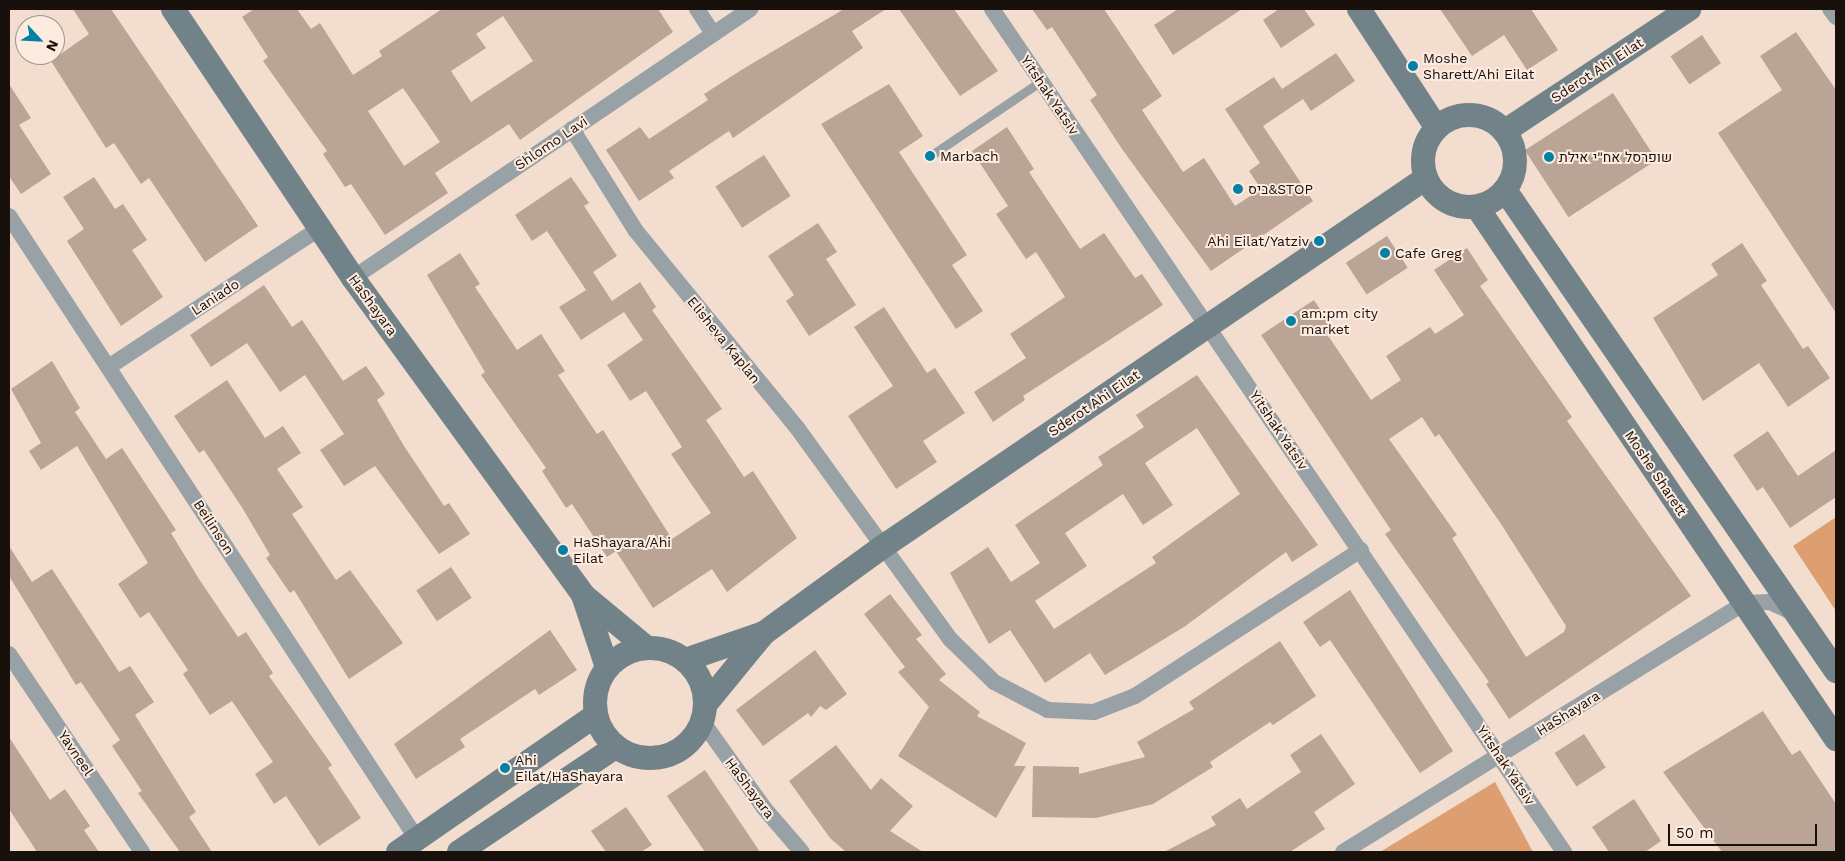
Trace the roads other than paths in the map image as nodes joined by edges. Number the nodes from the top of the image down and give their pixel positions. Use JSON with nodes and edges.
{"nodes":[{"id":1,"x":173,"y":9,"type":"edge"},
{"id":2,"x":697,"y":9,"type":"edge"},
{"id":3,"x":750,"y":9,"type":"edge"},
{"id":4,"x":992,"y":9,"type":"edge"},
{"id":5,"x":1358,"y":9,"type":"edge"},
{"id":6,"x":1689,"y":9,"type":"edge"},
{"id":7,"x":1830,"y":9,"type":"edge"},
{"id":8,"x":1836,"y":17,"type":"edge"},
{"id":9,"x":713,"y":34,"type":"junction"},
{"id":10,"x":1041,"y":81,"type":"junction"},
{"id":11,"x":1437,"y":128,"type":"junction"},
{"id":12,"x":572,"y":129,"type":"junction"},
{"id":13,"x":1504,"y":131,"type":"junction"},
{"id":14,"x":930,"y":156,"type":"dead end"},
{"id":15,"x":1426,"y":178,"type":"junction"},
{"id":16,"x":1505,"y":190,"type":"junction"},
{"id":17,"x":1477,"y":207,"type":"junction"},
{"id":18,"x":9,"y":216,"type":"edge"},
{"id":19,"x":320,"y":228,"type":"junction"},
{"id":20,"x":353,"y":278,"type":"junction"},
{"id":21,"x":1208,"y":326,"type":"junction"},
{"id":22,"x":110,"y":366,"type":"junction"},
{"id":23,"x":881,"y":548,"type":"junction"},
{"id":24,"x":1361,"y":550,"type":"junction"},
{"id":25,"x":583,"y":594,"type":"junction"},
{"id":26,"x":1744,"y":604,"type":"junction"},
{"id":27,"x":1798,"y":615,"type":"junction"},
{"id":28,"x":764,"y":633,"type":"junction"},
{"id":29,"x":647,"y":648,"type":"junction"},
{"id":30,"x":9,"y":654,"type":"edge"},
{"id":31,"x":685,"y":660,"type":"junction"},
{"id":32,"x":607,"y":667,"type":"junction"},
{"id":33,"x":1836,"y":671,"type":"edge"},
{"id":34,"x":704,"y":713,"type":"junction"},
{"id":35,"x":596,"y":715,"type":"junction"},
{"id":36,"x":1836,"y":739,"type":"edge"},
{"id":37,"x":615,"y":747,"type":"junction"},
{"id":38,"x":1500,"y":756,"type":"junction"},
{"id":39,"x":407,"y":846,"type":"edge"},
{"id":40,"x":142,"y":852,"type":"edge"},
{"id":41,"x":459,"y":852,"type":"edge"},
{"id":42,"x":802,"y":852,"type":"edge"},
{"id":43,"x":1343,"y":852,"type":"edge"},
{"id":44,"x":1564,"y":852,"type":"edge"}],
"edges":[{"from":1,"to":19,"type":"street","name":"HaShayara"},
{"from":2,"to":9,"type":"street"},
{"from":3,"to":9,"type":"street","name":"Shlomo Lavi"},
{"from":4,"to":10,"type":"street","name":"Yitshak Yatsiv"},
{"from":5,"to":11,"type":"street"},
{"from":6,"to":13,"type":"street","name":"Sderot Ahi Eilat"},
{"from":7,"to":8,"type":"street"},
{"from":9,"to":12,"type":"street","name":"Shlomo Lavi"},
{"from":10,"to":14,"type":"lane"},
{"from":10,"to":21,"type":"street","name":"Yitshak Yatsiv"},
{"from":11,"to":13,"type":"street"},
{"from":11,"to":15,"type":"street"},
{"from":12,"to":20,"type":"street","name":"Shlomo Lavi"},
{"from":12,"to":23,"type":"street","name":"Elisheva Kaplan"},
{"from":13,"to":16,"type":"street"},
{"from":15,"to":17,"type":"street"},
{"from":15,"to":21,"type":"street","name":"Sderot Ahi Eilat"},
{"from":16,"to":17,"type":"street"},
{"from":16,"to":27,"type":"street"},
{"from":17,"to":26,"type":"street","name":"Moshe Sharett"},
{"from":18,"to":22,"type":"street","name":"Beilinson"},
{"from":19,"to":20,"type":"street","name":"HaShayara"},
{"from":19,"to":22,"type":"street","name":"Laniado"},
{"from":20,"to":25,"type":"street","name":"HaShayara"},
{"from":21,"to":23,"type":"street","name":"Sderot Ahi Eilat"},
{"from":21,"to":24,"type":"street","name":"Yitshak Yatsiv"},
{"from":22,"to":39,"type":"street","name":"Beilinson"},
{"from":23,"to":24,"type":"street","name":"Elisheva Kaplan"},
{"from":23,"to":28,"type":"street","name":"Sderot Ahi Eilat"},
{"from":24,"to":38,"type":"street","name":"Yitshak Yatsiv"},
{"from":25,"to":29,"type":"street","name":"HaShayara"},
{"from":25,"to":32,"type":"street","name":"HaShayara"},
{"from":26,"to":27,"type":"street","name":"HaShayara"},
{"from":26,"to":36,"type":"street","name":"Moshe Sharett"},
{"from":26,"to":38,"type":"street","name":"HaShayara"},
{"from":27,"to":33,"type":"street"},
{"from":28,"to":31,"type":"street","name":"Sderot Ahi Eilat"},
{"from":28,"to":34,"type":"street","name":"Sderot Ahi Eilat"},
{"from":29,"to":31,"type":"street"},
{"from":29,"to":32,"type":"street"},
{"from":30,"to":40,"type":"street","name":"Yavneel"},
{"from":31,"to":34,"type":"street"},
{"from":32,"to":35,"type":"street"},
{"from":34,"to":37,"type":"street"},
{"from":34,"to":42,"type":"street","name":"HaShayara"},
{"from":35,"to":37,"type":"street"},
{"from":35,"to":39,"type":"street"},
{"from":37,"to":41,"type":"street"},
{"from":38,"to":43,"type":"street","name":"HaShayara"},
{"from":38,"to":44,"type":"street","name":"Yitshak Yatsiv"}]}
